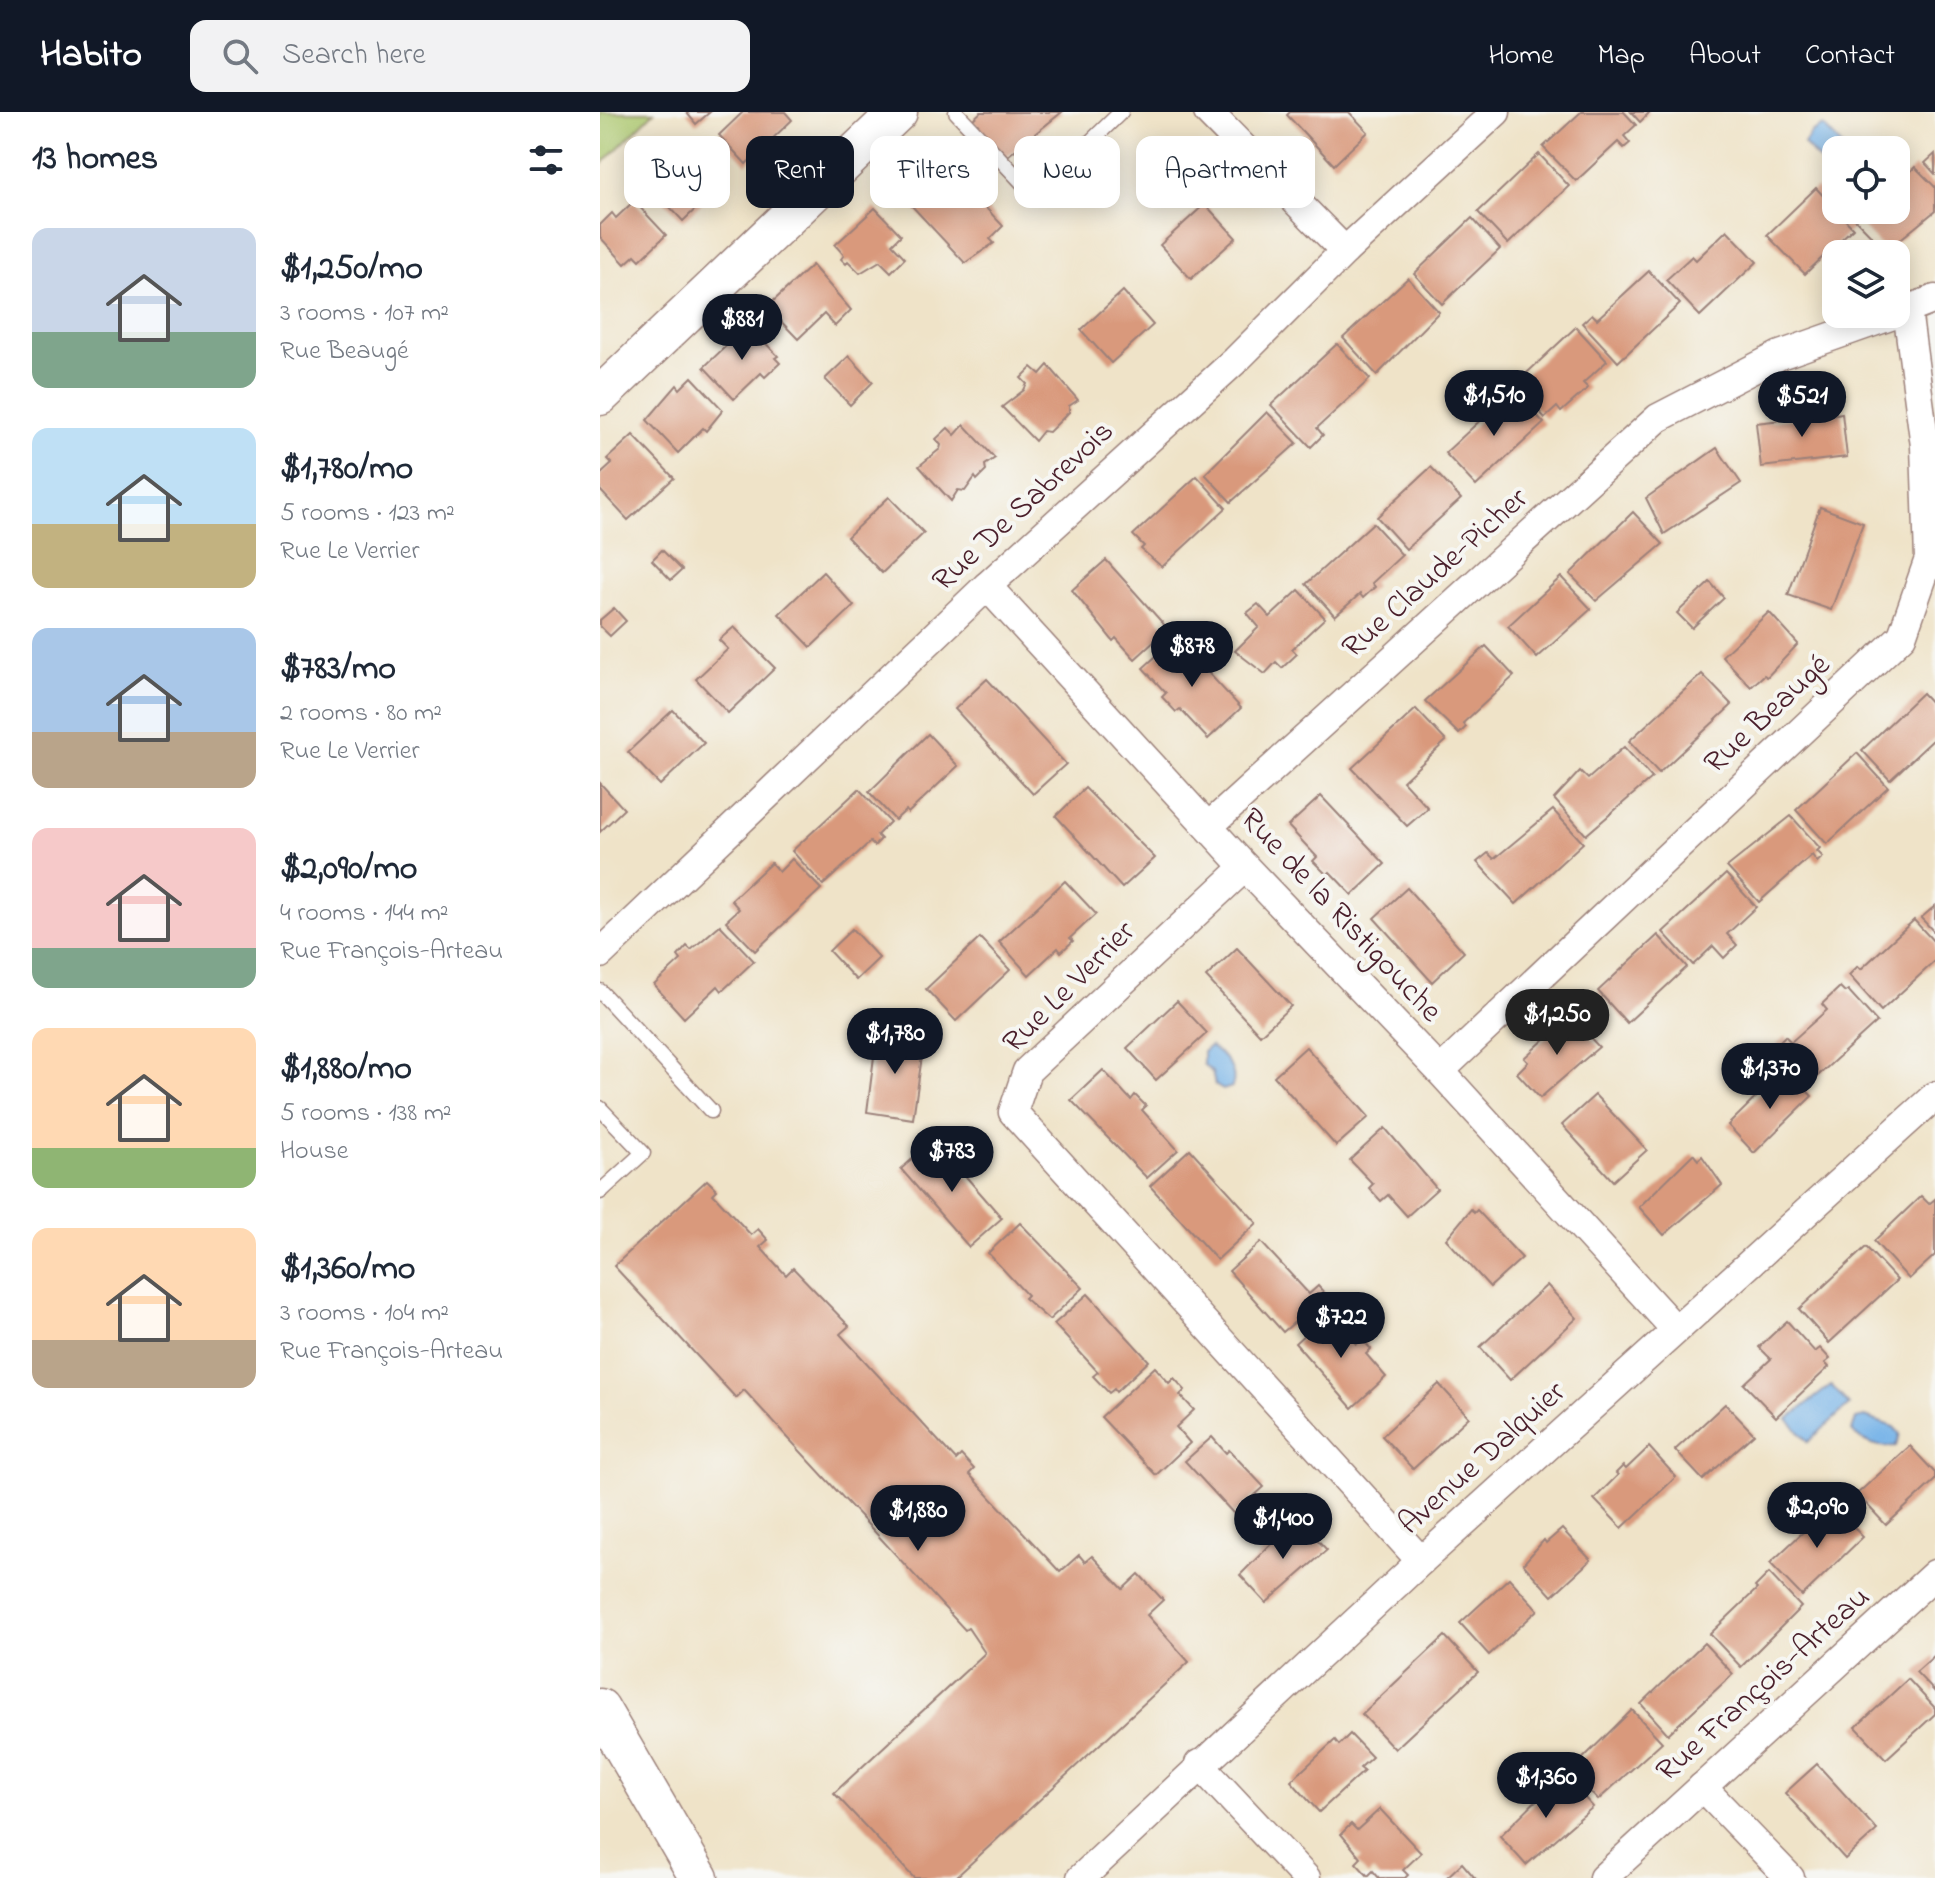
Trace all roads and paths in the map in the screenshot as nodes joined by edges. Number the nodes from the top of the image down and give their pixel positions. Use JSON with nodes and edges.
{"nodes":[{"id":1,"x":898,"y":112,"type":"edge"},
{"id":2,"x":956,"y":112,"type":"edge"},
{"id":3,"x":1121,"y":112,"type":"edge"},
{"id":4,"x":1208,"y":112,"type":"edge"},
{"id":5,"x":1496,"y":112,"type":"edge"},
{"id":6,"x":1345,"y":251,"type":"junction"},
{"id":7,"x":1935,"y":299,"type":"edge"},
{"id":8,"x":1910,"y":309,"type":"edge"},
{"id":9,"x":1856,"y":328,"type":"edge"},
{"id":10,"x":1902,"y":328,"type":"edge"},
{"id":11,"x":600,"y":396,"type":"edge"},
{"id":12,"x":987,"y":586,"type":"junction"},
{"id":13,"x":1209,"y":826,"type":"junction"},
{"id":14,"x":1245,"y":867,"type":"junction"},
{"id":15,"x":600,"y":954,"type":"edge"},
{"id":16,"x":600,"y":991,"type":"edge"},
{"id":17,"x":1440,"y":1071,"type":"junction"},
{"id":18,"x":1935,"y":1096,"type":"edge"},
{"id":19,"x":600,"y":1108,"type":"edge"},
{"id":20,"x":711,"y":1111,"type":"dead end"},
{"id":21,"x":600,"y":1192,"type":"edge"},
{"id":22,"x":1675,"y":1329,"type":"junction"},
{"id":23,"x":1421,"y":1561,"type":"junction"},
{"id":24,"x":1935,"y":1574,"type":"edge"},
{"id":25,"x":600,"y":1708,"type":"edge"},
{"id":26,"x":1199,"y":1764,"type":"junction"},
{"id":27,"x":1702,"y":1787,"type":"junction"},
{"id":28,"x":694,"y":1876,"type":"edge"},
{"id":29,"x":1081,"y":1878,"type":"edge"},
{"id":30,"x":1306,"y":1878,"type":"edge"},
{"id":31,"x":1603,"y":1878,"type":"edge"},
{"id":32,"x":1790,"y":1878,"type":"edge"}],
"edges":[{"from":1,"to":11,"type":"street"},
{"from":2,"to":3,"type":"lane"},
{"from":4,"to":6,"type":"street"},
{"from":5,"to":6,"type":"street","name":"Rue De Sabrevois"},
{"from":6,"to":12,"type":"street","name":"Rue De Sabrevois"},
{"from":7,"to":8,"type":"street","name":"Rue Claude-Picher"},
{"from":9,"to":13,"type":"street","name":"Rue Claude-Picher"},
{"from":10,"to":17,"type":"street","name":"Rue Beaugé"},
{"from":12,"to":13,"type":"street","name":"Rue de la Ristigouche"},
{"from":12,"to":15,"type":"street","name":"Rue De Sabrevois"},
{"from":13,"to":14,"type":"street","name":"Rue de la Ristigouche"},
{"from":14,"to":17,"type":"street","name":"Rue de la Ristigouche"},
{"from":14,"to":23,"type":"street","name":"Rue Le Verrier"},
{"from":16,"to":20,"type":"lane"},
{"from":17,"to":22,"type":"street","name":"Rue de la Ristigouche"},
{"from":18,"to":22,"type":"street","name":"Avenue Dalquier"},
{"from":19,"to":21,"type":"lane"},
{"from":22,"to":23,"type":"street","name":"Avenue Dalquier"},
{"from":23,"to":26,"type":"street","name":"Avenue Dalquier"},
{"from":24,"to":27,"type":"street","name":"Rue François-Arteau"},
{"from":25,"to":28,"type":"street"},
{"from":26,"to":29,"type":"street","name":"Avenue Dalquier"},
{"from":26,"to":30,"type":"street"},
{"from":27,"to":31,"type":"street","name":"Rue François-Arteau"},
{"from":27,"to":32,"type":"street"}]}
